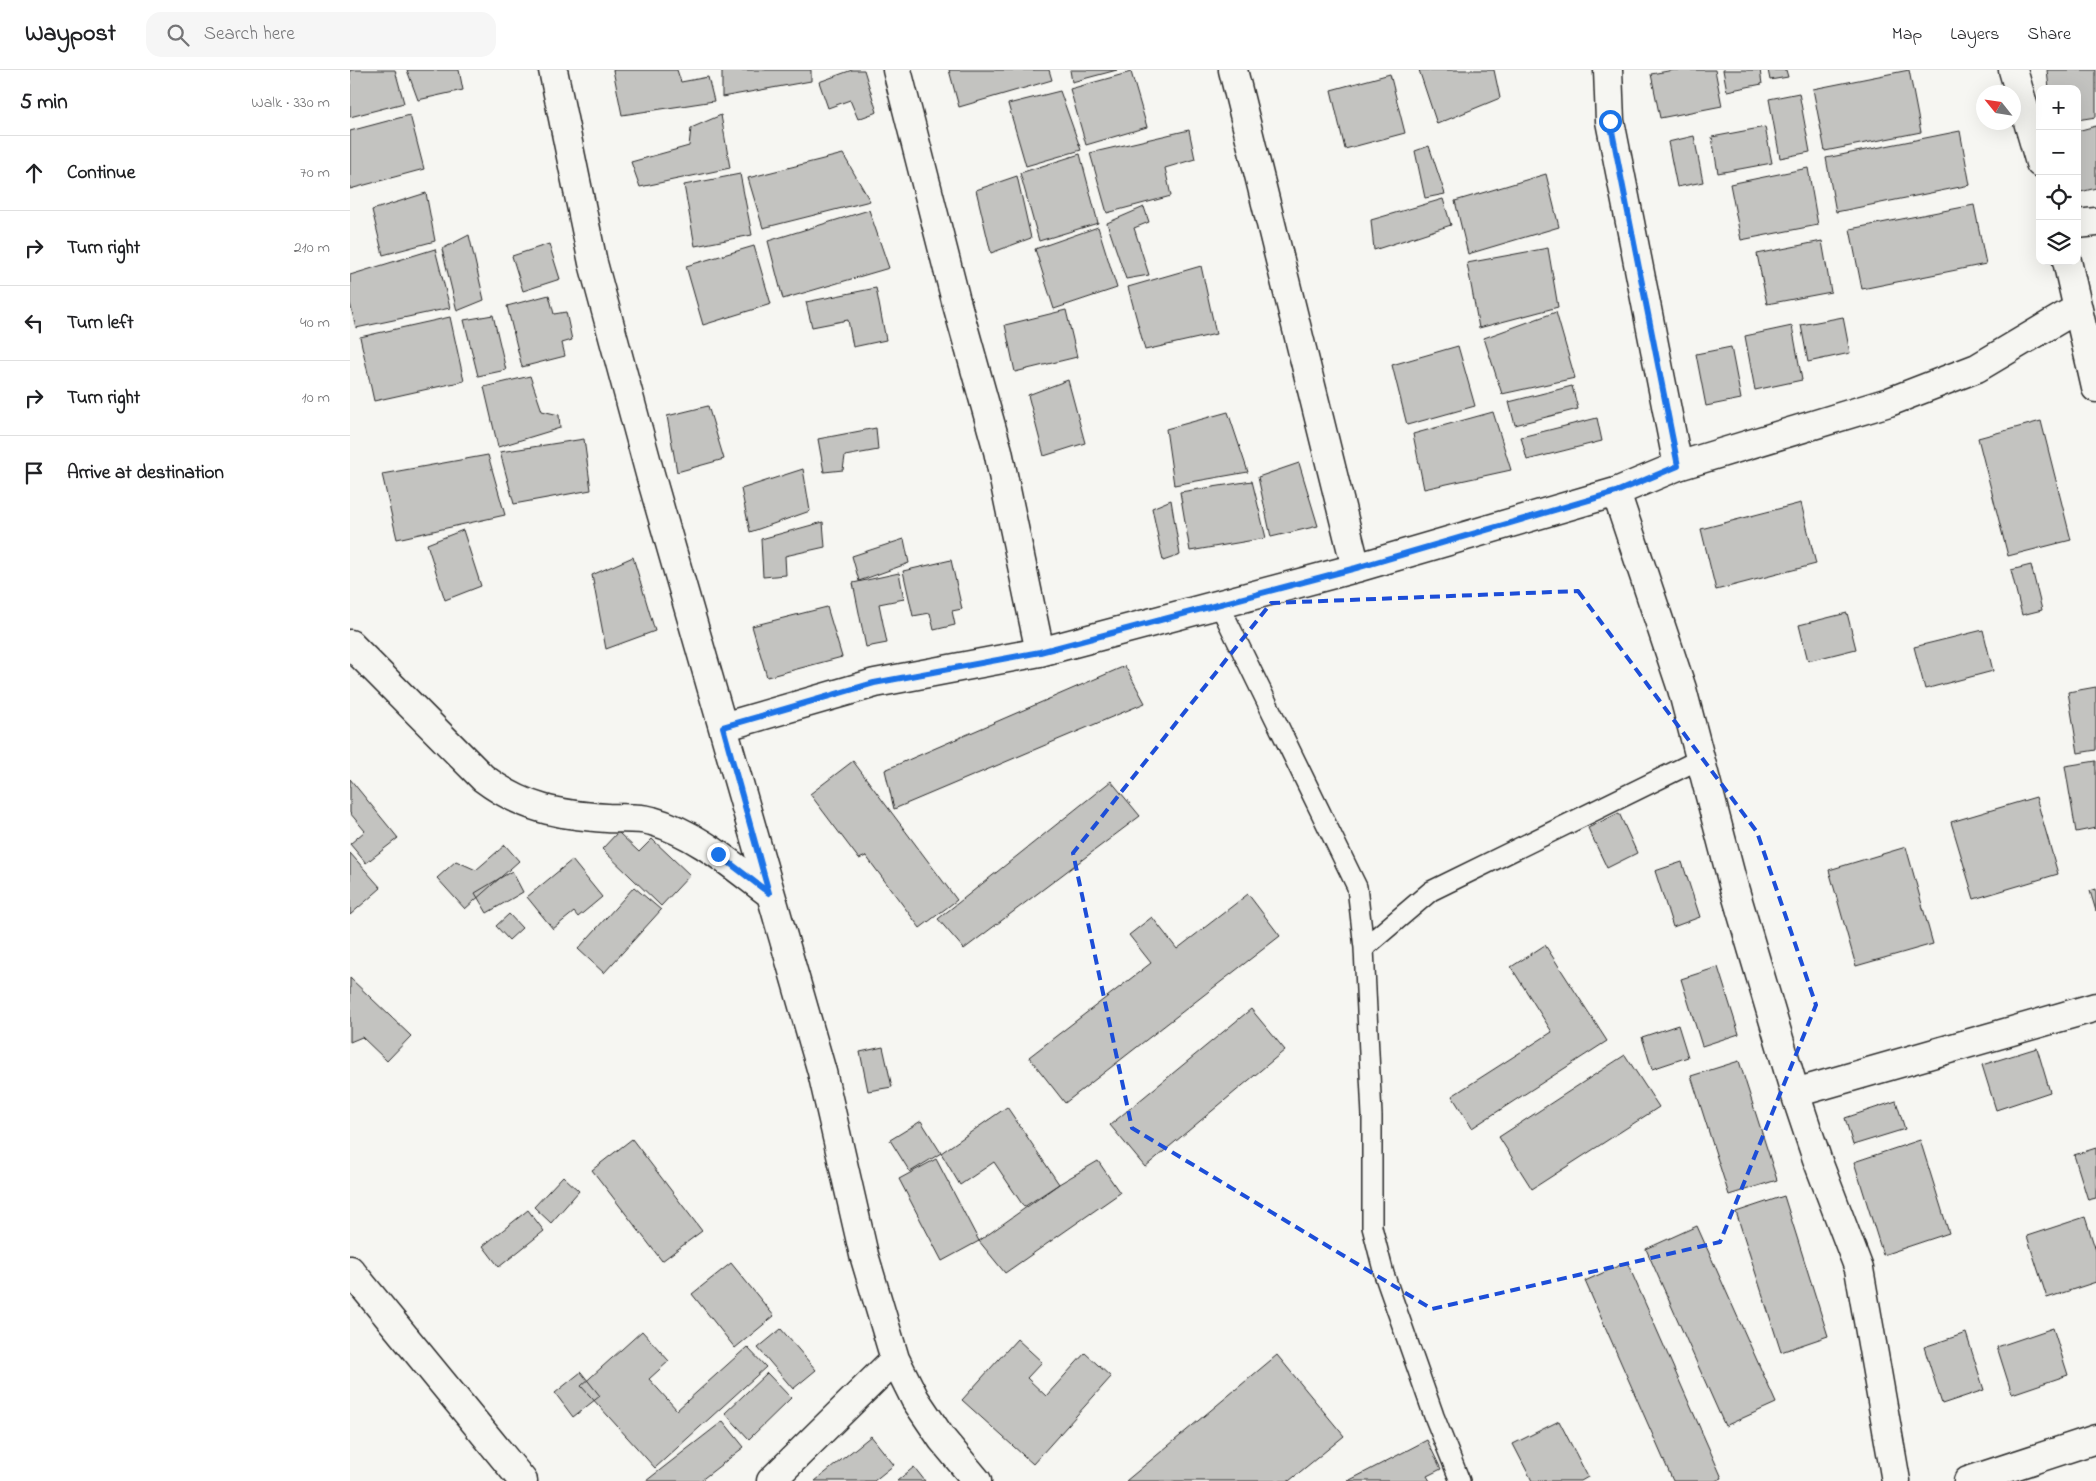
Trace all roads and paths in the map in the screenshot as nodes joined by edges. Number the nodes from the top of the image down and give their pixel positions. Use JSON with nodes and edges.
{"nodes":[{"id":1,"x":553,"y":70,"type":"edge"},
{"id":2,"x":897,"y":70,"type":"edge"},
{"id":3,"x":1233,"y":70,"type":"edge"},
{"id":4,"x":1608,"y":70,"type":"edge"},
{"id":5,"x":2013,"y":70,"type":"edge"},
{"id":6,"x":2036,"y":148,"type":"edge"},
{"id":7,"x":2096,"y":222,"type":"edge"},
{"id":8,"x":2081,"y":224,"type":"edge"},
{"id":9,"x":2068,"y":265,"type":"edge"},
{"id":10,"x":2078,"y":308,"type":"junction"},
{"id":11,"x":2096,"y":388,"type":"edge"},
{"id":12,"x":1678,"y":466,"type":"junction"},
{"id":13,"x":1616,"y":492,"type":"junction"},
{"id":14,"x":1356,"y":568,"type":"junction"},
{"id":15,"x":1219,"y":604,"type":"junction"},
{"id":16,"x":350,"y":644,"type":"edge"},
{"id":17,"x":1040,"y":652,"type":"junction"},
{"id":18,"x":723,"y":727,"type":"junction"},
{"id":19,"x":1700,"y":759,"type":"junction"},
{"id":20,"x":769,"y":893,"type":"junction"},
{"id":21,"x":1364,"y":948,"type":"junction"},
{"id":22,"x":2096,"y":1007,"type":"edge"},
{"id":23,"x":1796,"y":1093,"type":"junction"},
{"id":24,"x":350,"y":1270,"type":"edge"},
{"id":25,"x":895,"y":1358,"type":"junction"},
{"id":26,"x":2096,"y":1439,"type":"edge"},
{"id":27,"x":524,"y":1481,"type":"edge"},
{"id":28,"x":771,"y":1481,"type":"edge"},
{"id":29,"x":977,"y":1481,"type":"edge"},
{"id":30,"x":1460,"y":1481,"type":"edge"},
{"id":31,"x":1896,"y":1481,"type":"edge"},
{"id":32,"x":1968,"y":1481,"type":"edge"}],
"edges":[{"from":1,"to":18,"type":"street"},
{"from":2,"to":17,"type":"street"},
{"from":3,"to":14,"type":"street"},
{"from":4,"to":12,"type":"street"},
{"from":5,"to":6,"type":"street"},
{"from":7,"to":8,"type":"street"},
{"from":9,"to":10,"type":"street"},
{"from":10,"to":11,"type":"street"},
{"from":10,"to":12,"type":"street"},
{"from":12,"to":13,"type":"street"},
{"from":13,"to":14,"type":"street"},
{"from":13,"to":19,"type":"street"},
{"from":14,"to":15,"type":"street"},
{"from":15,"to":17,"type":"street"},
{"from":15,"to":21,"type":"lane"},
{"from":16,"to":20,"type":"street"},
{"from":17,"to":18,"type":"street"},
{"from":18,"to":20,"type":"street"},
{"from":19,"to":21,"type":"lane"},
{"from":19,"to":23,"type":"street"},
{"from":20,"to":25,"type":"street"},
{"from":21,"to":30,"type":"lane"},
{"from":22,"to":23,"type":"street"},
{"from":23,"to":31,"type":"street"},
{"from":24,"to":27,"type":"street"},
{"from":25,"to":28,"type":"street"},
{"from":25,"to":29,"type":"street"},
{"from":26,"to":32,"type":"street"}]}
